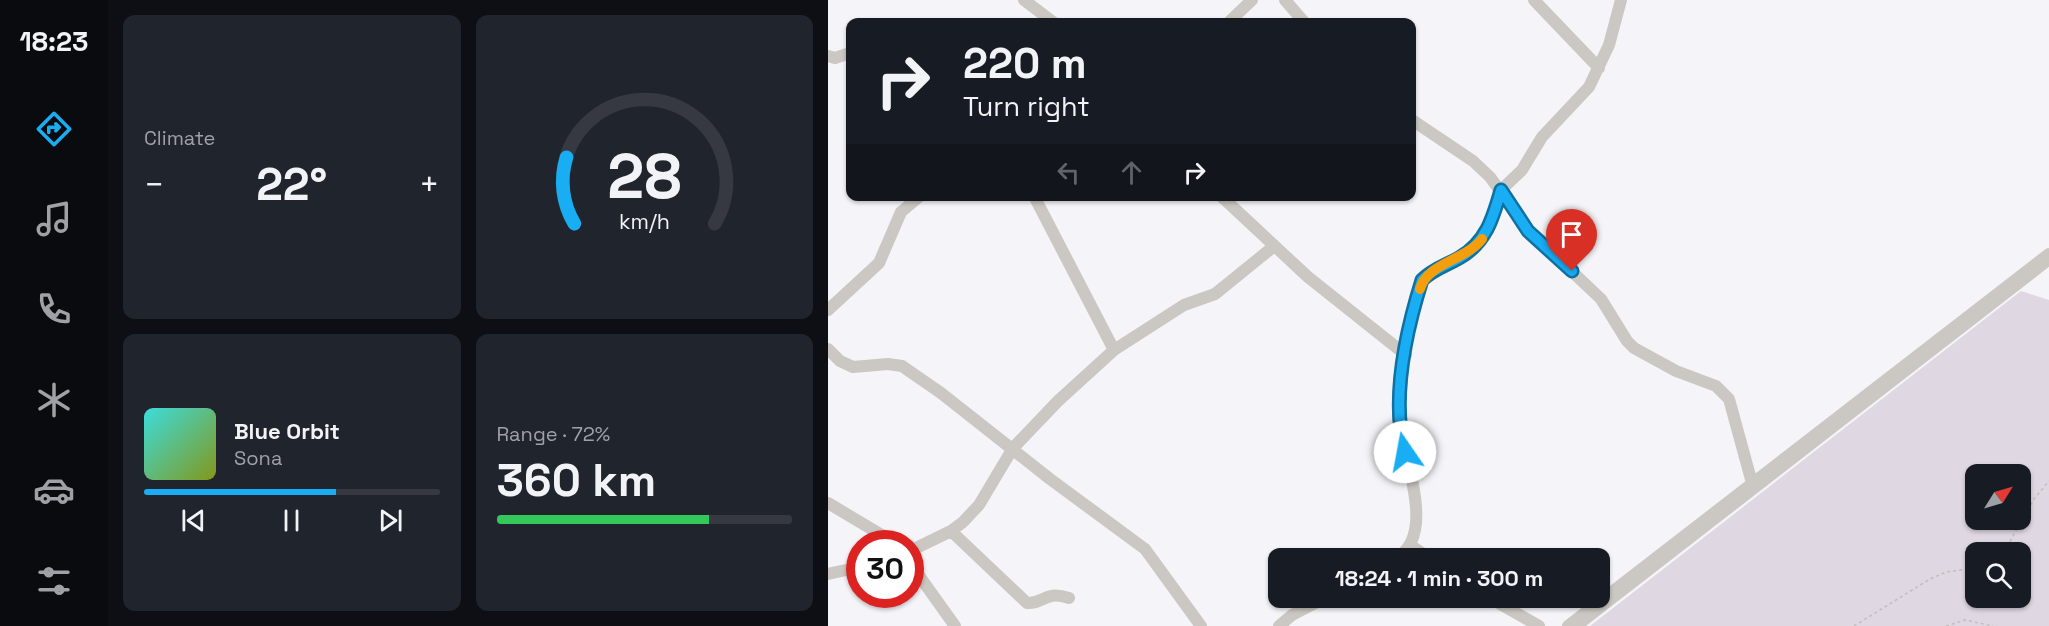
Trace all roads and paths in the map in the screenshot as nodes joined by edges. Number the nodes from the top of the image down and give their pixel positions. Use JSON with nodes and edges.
{"nodes":[{"id":1,"x":1024,"y":0,"type":"edge"},
{"id":2,"x":1252,"y":0,"type":"edge"},
{"id":3,"x":1285,"y":0,"type":"edge"},
{"id":4,"x":1293,"y":0,"type":"edge"},
{"id":5,"x":1534,"y":0,"type":"edge"},
{"id":6,"x":1621,"y":0,"type":"edge"},
{"id":7,"x":1048,"y":18,"type":"edge"},
{"id":8,"x":1233,"y":18,"type":"edge"},
{"id":9,"x":1301,"y":18,"type":"edge"},
{"id":10,"x":846,"y":54,"type":"edge"},
{"id":11,"x":828,"y":56,"type":"edge"},
{"id":12,"x":1599,"y":68,"type":"junction"},
{"id":13,"x":1416,"y":123,"type":"edge"},
{"id":14,"x":1501,"y":190,"type":"junction"},
{"id":15,"x":914,"y":201,"type":"edge"},
{"id":16,"x":1037,"y":201,"type":"edge"},
{"id":17,"x":1236,"y":202,"type":"edge"},
{"id":18,"x":1273,"y":247,"type":"junction"},
{"id":19,"x":2049,"y":254,"type":"edge"},
{"id":20,"x":2049,"y":263,"type":"edge"},
{"id":21,"x":828,"y":310,"type":"edge"},
{"id":22,"x":828,"y":349,"type":"edge"},
{"id":23,"x":1114,"y":350,"type":"junction"},
{"id":24,"x":1406,"y":355,"type":"junction"},
{"id":25,"x":1013,"y":448,"type":"junction"},
{"id":26,"x":2049,"y":481,"type":"edge"},
{"id":27,"x":1752,"y":483,"type":"junction"},
{"id":28,"x":828,"y":503,"type":"edge"},
{"id":29,"x":873,"y":530,"type":"edge"},
{"id":30,"x":951,"y":531,"type":"junction"},
{"id":31,"x":2010,"y":542,"type":"edge"},
{"id":32,"x":924,"y":544,"type":"edge"},
{"id":33,"x":1410,"y":545,"type":"junction"},
{"id":34,"x":1407,"y":548,"type":"edge"},
{"id":35,"x":1414,"y":548,"type":"edge"},
{"id":36,"x":1965,"y":569,"type":"edge"},
{"id":37,"x":846,"y":570,"type":"edge"},
{"id":38,"x":828,"y":574,"type":"edge"},
{"id":39,"x":924,"y":583,"type":"edge"},
{"id":40,"x":1069,"y":598,"type":"dead end"},
{"id":41,"x":1306,"y":608,"type":"edge"},
{"id":42,"x":1507,"y":608,"type":"edge"},
{"id":43,"x":955,"y":626,"type":"edge"},
{"id":44,"x":1201,"y":626,"type":"edge"},
{"id":45,"x":1279,"y":626,"type":"edge"},
{"id":46,"x":1539,"y":626,"type":"edge"},
{"id":47,"x":1568,"y":626,"type":"edge"},
{"id":48,"x":1581,"y":626,"type":"edge"},
{"id":49,"x":1854,"y":626,"type":"edge"},
{"id":50,"x":1946,"y":626,"type":"edge"},
{"id":51,"x":1993,"y":626,"type":"edge"}],
"edges":[{"from":1,"to":7,"type":"street"},
{"from":2,"to":8,"type":"street"},
{"from":3,"to":4,"type":"street"},
{"from":3,"to":9,"type":"street"},
{"from":5,"to":12,"type":"street"},
{"from":6,"to":12,"type":"street"},
{"from":10,"to":11,"type":"street"},
{"from":12,"to":14,"type":"street"},
{"from":13,"to":14,"type":"street"},
{"from":14,"to":24,"type":"street"},
{"from":14,"to":27,"type":"street"},
{"from":15,"to":21,"type":"street"},
{"from":16,"to":23,"type":"street"},
{"from":17,"to":18,"type":"street"},
{"from":18,"to":23,"type":"street"},
{"from":18,"to":24,"type":"street"},
{"from":19,"to":27,"type":"street"},
{"from":20,"to":48,"type":"lane"},
{"from":22,"to":25,"type":"street"},
{"from":23,"to":25,"type":"street"},
{"from":24,"to":33,"type":"street"},
{"from":25,"to":30,"type":"street"},
{"from":25,"to":44,"type":"street"},
{"from":26,"to":31,"type":"path"},
{"from":27,"to":47,"type":"street"},
{"from":28,"to":29,"type":"street"},
{"from":30,"to":32,"type":"street"},
{"from":30,"to":40,"type":"street"},
{"from":33,"to":34,"type":"street"},
{"from":33,"to":35,"type":"street"},
{"from":36,"to":49,"type":"path"},
{"from":37,"to":38,"type":"street"},
{"from":39,"to":43,"type":"street"},
{"from":41,"to":45,"type":"street"},
{"from":42,"to":46,"type":"street"},
{"from":50,"to":51,"type":"path"}]}
